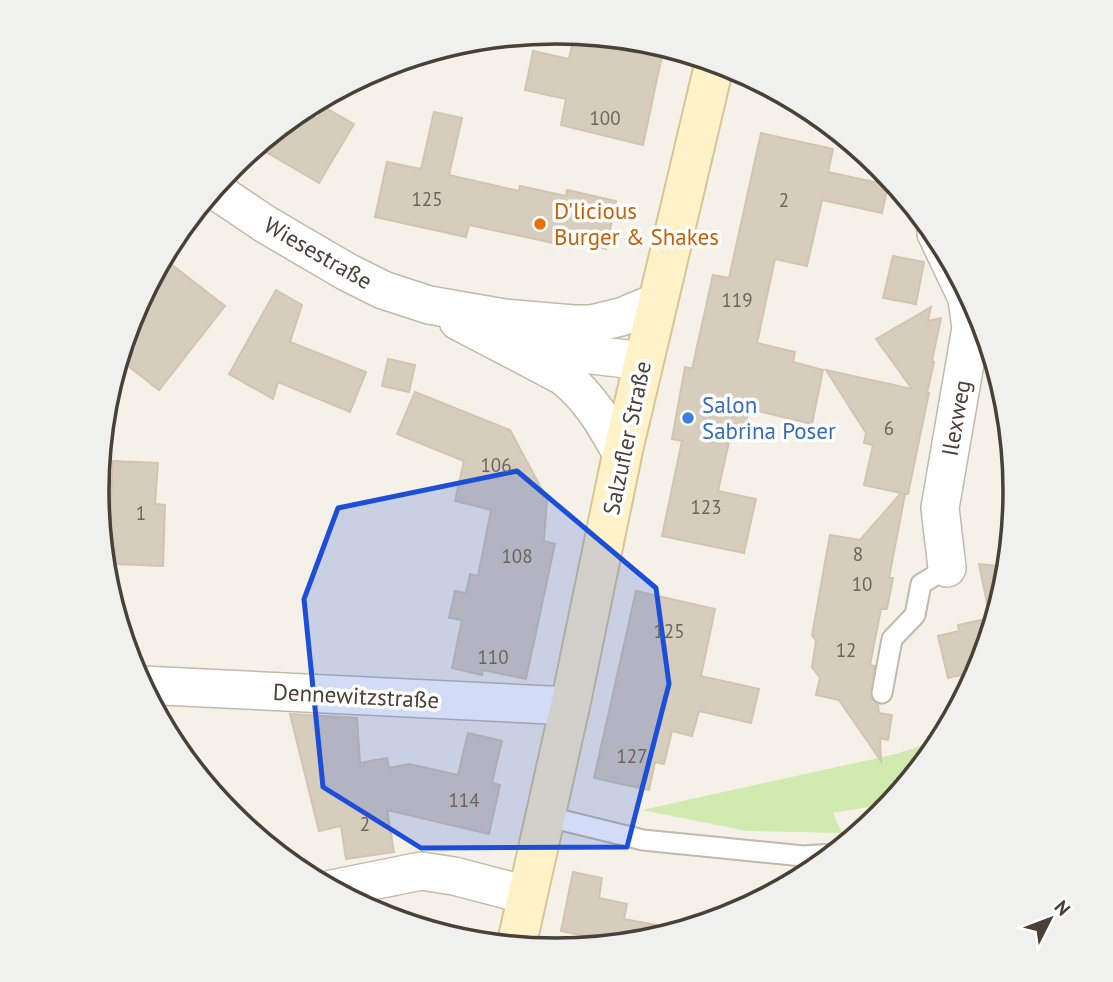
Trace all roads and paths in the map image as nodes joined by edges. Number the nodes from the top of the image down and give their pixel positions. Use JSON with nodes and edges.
{"nodes":[{"id":1,"x":719,"y":75,"type":"edge"},
{"id":2,"x":222,"y":194,"type":"edge"},
{"id":3,"x":657,"y":302,"type":"junction"},
{"id":4,"x":429,"y":305,"type":"junction"},
{"id":5,"x":970,"y":320,"type":"edge"},
{"id":6,"x":591,"y":324,"type":"junction"},
{"id":7,"x":470,"y":328,"type":"junction"},
{"id":8,"x":644,"y":361,"type":"junction"},
{"id":9,"x":622,"y":454,"type":"junction"},
{"id":10,"x":947,"y":568,"type":"joint"},
{"id":11,"x":153,"y":686,"type":"edge"},
{"id":12,"x":882,"y":693,"type":"dead end"},
{"id":13,"x":570,"y":706,"type":"junction"},
{"id":14,"x":545,"y":816,"type":"junction"},
{"id":15,"x":816,"y":855,"type":"edge"},
{"id":16,"x":348,"y":886,"type":"edge"},
{"id":17,"x":527,"y":894,"type":"junction"},
{"id":18,"x":518,"y":936,"type":"edge"}],
"edges":[{"from":1,"to":3,"type":"main road","name":"Salzufler Straße"},
{"from":2,"to":4,"type":"street","name":"Wiesestraße"},
{"from":3,"to":6,"type":"street","name":"Wiesestraße"},
{"from":3,"to":8,"type":"main road","name":"Salzufler Straße"},
{"from":4,"to":6,"type":"street","name":"Wiesestraße"},
{"from":4,"to":7,"type":"street","name":"Wiesestraße"},
{"from":5,"to":10,"type":"street","name":"Ilexweg"},
{"from":6,"to":8,"type":"street","name":"Wiesestraße"},
{"from":7,"to":8,"type":"street","name":"Wiesestraße"},
{"from":7,"to":9,"type":"street","name":"Wiesestraße"},
{"from":8,"to":9,"type":"main road","name":"Salzufler Straße"},
{"from":9,"to":13,"type":"main road","name":"Salzufler Straße"},
{"from":10,"to":12,"type":"lane"},
{"from":11,"to":13,"type":"street","name":"Dennewitzstraße"},
{"from":13,"to":14,"type":"main road","name":"Salzufler Straße"},
{"from":14,"to":15,"type":"lane"},
{"from":14,"to":17,"type":"main road","name":"Salzufler Straße"},
{"from":16,"to":17,"type":"street"},
{"from":17,"to":18,"type":"main road","name":"Salzufler Straße"}]}
